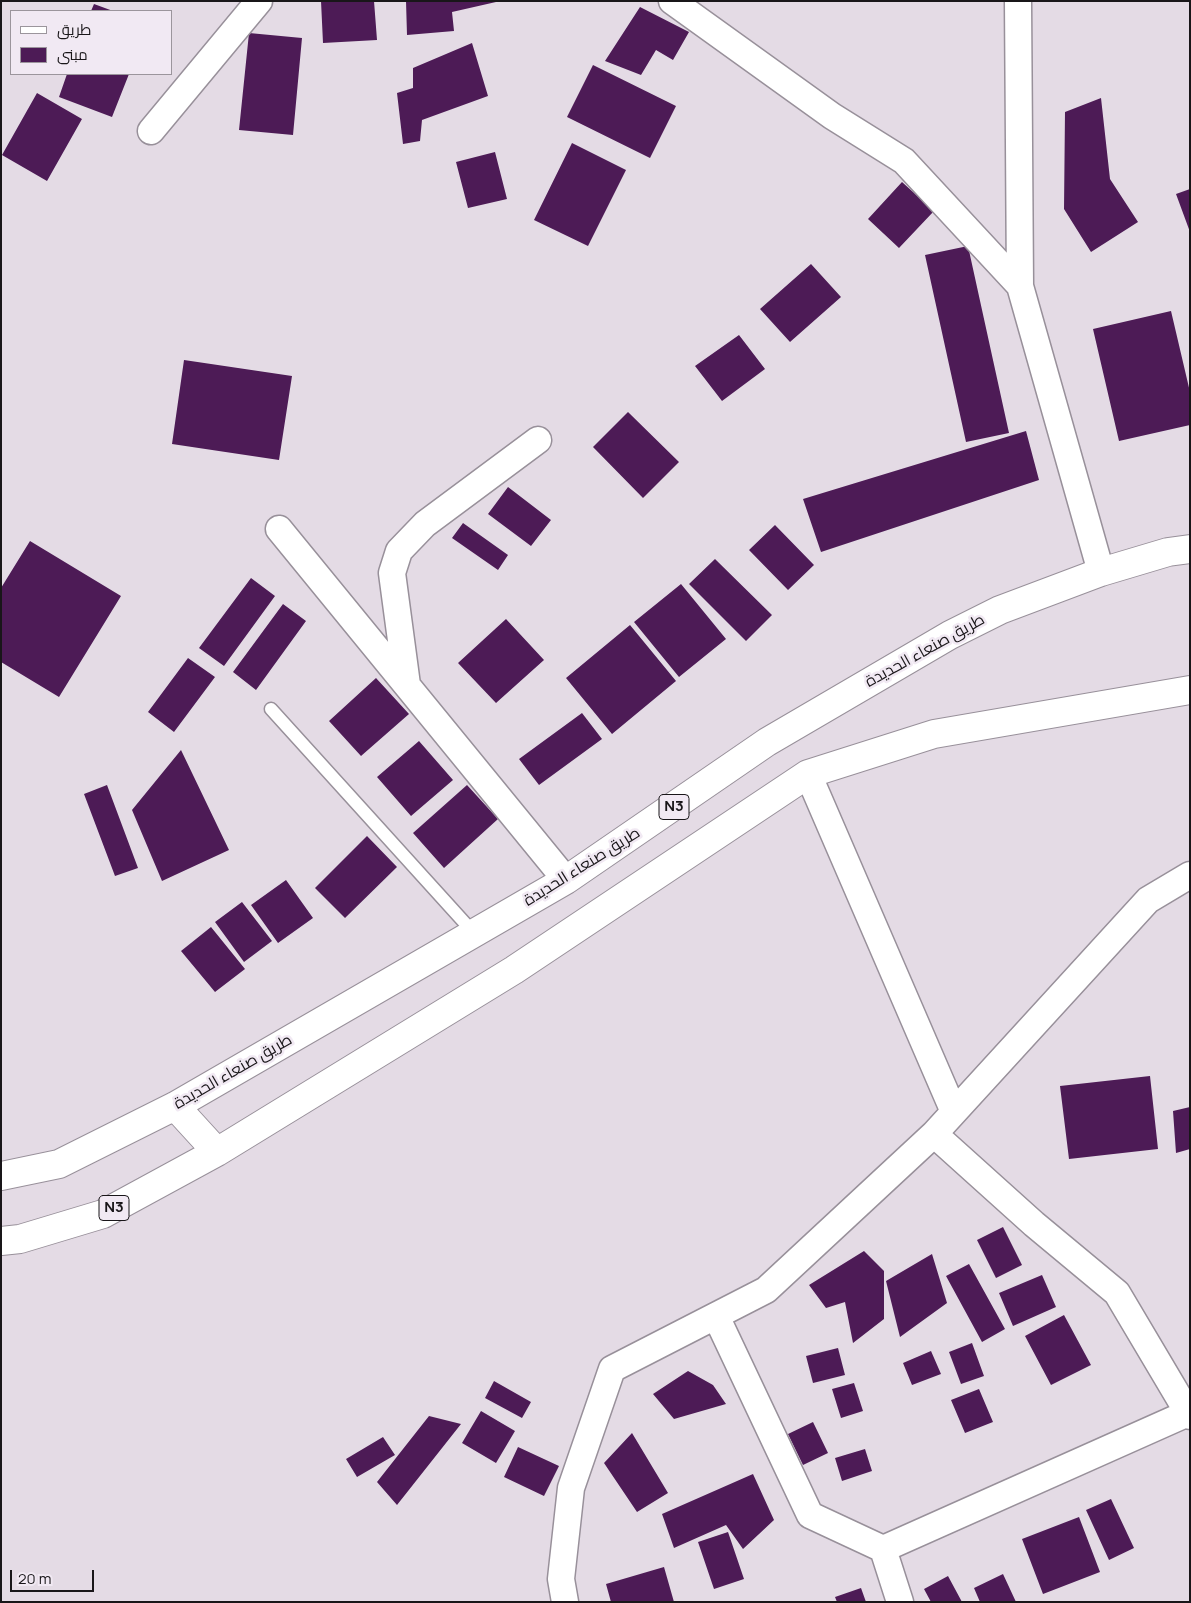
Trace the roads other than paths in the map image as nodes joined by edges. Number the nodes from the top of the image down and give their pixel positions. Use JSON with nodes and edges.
{"nodes":[{"id":1,"x":260,"y":1,"type":"edge"},
{"id":2,"x":672,"y":1,"type":"edge"},
{"id":3,"x":1018,"y":1,"type":"edge"},
{"id":4,"x":151,"y":131,"type":"dead end"},
{"id":5,"x":1020,"y":286,"type":"junction"},
{"id":6,"x":538,"y":440,"type":"dead end"},
{"id":7,"x":279,"y":529,"type":"dead end"},
{"id":8,"x":1190,"y":549,"type":"edge"},
{"id":9,"x":1101,"y":572,"type":"junction"},
{"id":10,"x":407,"y":685,"type":"junction"},
{"id":11,"x":1190,"y":690,"type":"edge"},
{"id":12,"x":270,"y":709,"type":"dead end"},
{"id":13,"x":808,"y":774,"type":"junction"},
{"id":14,"x":1190,"y":875,"type":"edge"},
{"id":15,"x":566,"y":880,"type":"junction"},
{"id":16,"x":473,"y":932,"type":"junction"},
{"id":17,"x":175,"y":1106,"type":"junction"},
{"id":18,"x":954,"y":1112,"type":"junction"},
{"id":19,"x":934,"y":1134,"type":"junction"},
{"id":20,"x":217,"y":1152,"type":"junction"},
{"id":21,"x":1,"y":1176,"type":"edge"},
{"id":22,"x":1,"y":1241,"type":"edge"},
{"id":23,"x":716,"y":1316,"type":"junction"},
{"id":24,"x":1189,"y":1414,"type":"edge"},
{"id":25,"x":883,"y":1549,"type":"junction"},
{"id":26,"x":565,"y":1602,"type":"edge"},
{"id":27,"x":900,"y":1602,"type":"edge"}],
"edges":[{"from":1,"to":4,"type":"street"},
{"from":2,"to":5,"type":"street"},
{"from":3,"to":5,"type":"street"},
{"from":5,"to":9,"type":"street"},
{"from":6,"to":10,"type":"street"},
{"from":7,"to":10,"type":"street"},
{"from":8,"to":9,"type":"main road","name":"طريق صنعاء الحديدة","number":"N3"},
{"from":9,"to":15,"type":"main road","name":"طريق صنعاء الحديدة","number":"N3"},
{"from":10,"to":15,"type":"street"},
{"from":11,"to":13,"type":"main road","number":"N3"},
{"from":12,"to":16,"type":"lane"},
{"from":13,"to":18,"type":"street"},
{"from":13,"to":20,"type":"main road","number":"N3"},
{"from":14,"to":18,"type":"street"},
{"from":15,"to":16,"type":"main road","name":"طريق صنعاء الحديدة","number":"N3"},
{"from":16,"to":17,"type":"main road","name":"طريق صنعاء الحديدة","number":"N3"},
{"from":17,"to":20,"type":"main road"},
{"from":17,"to":21,"type":"main road","name":"طريق صنعاء الحديدة","number":"N3"},
{"from":18,"to":19,"type":"street"},
{"from":19,"to":23,"type":"street"},
{"from":19,"to":24,"type":"street"},
{"from":20,"to":22,"type":"main road","number":"N3"},
{"from":23,"to":25,"type":"street"},
{"from":23,"to":26,"type":"street"},
{"from":24,"to":25,"type":"street"},
{"from":25,"to":27,"type":"street"}]}
